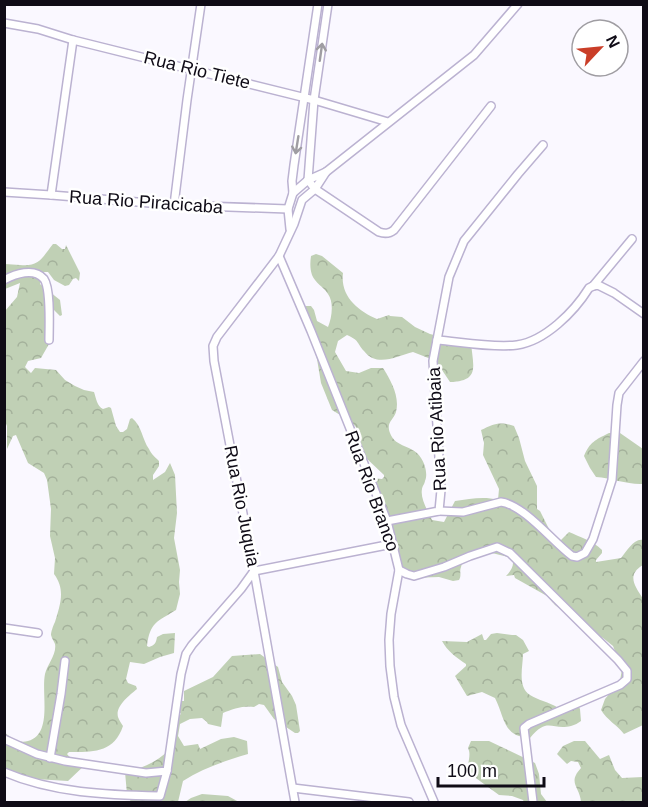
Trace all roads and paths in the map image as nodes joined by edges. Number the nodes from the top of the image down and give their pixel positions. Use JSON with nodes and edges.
{"nodes":[{"id":1,"x":201,"y":4,"type":"edge"},
{"id":2,"x":318,"y":4,"type":"edge"},
{"id":3,"x":328,"y":4,"type":"edge"},
{"id":4,"x":519,"y":4,"type":"edge"},
{"id":5,"x":4,"y":22,"type":"edge"},
{"id":6,"x":73,"y":40,"type":"junction"},
{"id":7,"x":191,"y":69,"type":"junction"},
{"id":8,"x":304,"y":98,"type":"junction"},
{"id":9,"x":314,"y":100,"type":"junction"},
{"id":10,"x":491,"y":106,"type":"dead end"},
{"id":11,"x":388,"y":122,"type":"junction"},
{"id":12,"x":543,"y":145,"type":"dead end"},
{"id":13,"x":326,"y":172,"type":"junction"},
{"id":14,"x":308,"y":180,"type":"junction"},
{"id":15,"x":315,"y":189,"type":"junction"},
{"id":16,"x":4,"y":192,"type":"edge"},
{"id":17,"x":293,"y":193,"type":"junction"},
{"id":18,"x":51,"y":195,"type":"junction"},
{"id":19,"x":302,"y":200,"type":"junction"},
{"id":20,"x":174,"y":205,"type":"junction"},
{"id":21,"x":288,"y":209,"type":"junction"},
{"id":22,"x":290,"y":231,"type":"junction"},
{"id":23,"x":632,"y":239,"type":"dead end"},
{"id":24,"x":279,"y":256,"type":"junction"},
{"id":25,"x":4,"y":280,"type":"edge"},
{"id":26,"x":593,"y":286,"type":"junction"},
{"id":27,"x":644,"y":314,"type":"edge"},
{"id":28,"x":49,"y":340,"type":"dead end"},
{"id":29,"x":437,"y":340,"type":"junction"},
{"id":30,"x":644,"y":361,"type":"edge"},
{"id":31,"x":439,"y":511,"type":"junction"},
{"id":32,"x":387,"y":522,"type":"junction"},
{"id":33,"x":392,"y":544,"type":"junction"},
{"id":34,"x":399,"y":570,"type":"junction"},
{"id":35,"x":254,"y":571,"type":"junction"},
{"id":36,"x":4,"y":628,"type":"edge"},
{"id":37,"x":38,"y":633,"type":"dead end"},
{"id":38,"x":65,"y":661,"type":"dead end"},
{"id":39,"x":4,"y":739,"type":"edge"},
{"id":40,"x":50,"y":758,"type":"junction"},
{"id":41,"x":163,"y":771,"type":"junction"},
{"id":42,"x":4,"y":772,"type":"edge"},
{"id":43,"x":293,"y":788,"type":"junction"},
{"id":44,"x":295,"y":802,"type":"edge"},
{"id":45,"x":409,"y":802,"type":"edge"},
{"id":46,"x":434,"y":802,"type":"edge"},
{"id":47,"x":533,"y":802,"type":"edge"}],
"edges":[{"from":1,"to":7,"type":"street"},
{"from":2,"to":8,"type":"street"},
{"from":9,"to":3,"type":"street","one_way":true},
{"from":4,"to":11,"type":"street"},
{"from":5,"to":6,"type":"street","name":"Rua Rio Tiete"},
{"from":6,"to":7,"type":"street","name":"Rua Rio Tiete"},
{"from":6,"to":18,"type":"street"},
{"from":7,"to":8,"type":"street","name":"Rua Rio Tiete"},
{"from":7,"to":20,"type":"street"},
{"from":8,"to":9,"type":"street","name":"Rua Rio Tiete"},
{"from":8,"to":17,"type":"street","one_way":true},
{"from":9,"to":11,"type":"street","name":"Rua Rio Tiete"},
{"from":9,"to":14,"type":"street"},
{"from":10,"to":15,"type":"street"},
{"from":11,"to":13,"type":"street"},
{"from":12,"to":29,"type":"street","name":"Rua Rio Atibaia"},
{"from":13,"to":14,"type":"street"},
{"from":13,"to":15,"type":"street"},
{"from":14,"to":15,"type":"street"},
{"from":14,"to":17,"type":"street"},
{"from":15,"to":19,"type":"street"},
{"from":16,"to":18,"type":"street","name":"Rua Rio Piracicaba"},
{"from":17,"to":19,"type":"street"},
{"from":17,"to":21,"type":"street"},
{"from":18,"to":20,"type":"street","name":"Rua Rio Piracicaba"},
{"from":19,"to":22,"type":"street","name":"Rua Rio Juquia"},
{"from":20,"to":21,"type":"street","name":"Rua Rio Piracicaba"},
{"from":21,"to":22,"type":"street","name":"Rua Rio Juquia"},
{"from":22,"to":24,"type":"street","name":"Rua Rio Juquia"},
{"from":23,"to":26,"type":"street"},
{"from":24,"to":32,"type":"street","name":"Rua Rio Branco"},
{"from":24,"to":35,"type":"street","name":"Rua Rio Juquia"},
{"from":25,"to":28,"type":"street"},
{"from":26,"to":27,"type":"street"},
{"from":26,"to":29,"type":"street"},
{"from":29,"to":31,"type":"street","name":"Rua Rio Atibaia"},
{"from":30,"to":31,"type":"street"},
{"from":31,"to":32,"type":"street","name":"Rua Rio Atibaia"},
{"from":32,"to":33,"type":"street","name":"Rua Rio Branco"},
{"from":33,"to":34,"type":"street","name":"Rua Rio Branco"},
{"from":33,"to":35,"type":"street"},
{"from":34,"to":46,"type":"street","name":"Rua Rio Branco"},
{"from":34,"to":47,"type":"street"},
{"from":35,"to":41,"type":"street"},
{"from":35,"to":43,"type":"street","name":"Rua Rio Juquia"},
{"from":36,"to":37,"type":"street"},
{"from":38,"to":40,"type":"street"},
{"from":39,"to":40,"type":"street"},
{"from":40,"to":41,"type":"street"},
{"from":41,"to":42,"type":"street"},
{"from":43,"to":44,"type":"street","name":"Rua Rio Juquia"},
{"from":43,"to":45,"type":"street"}]}
